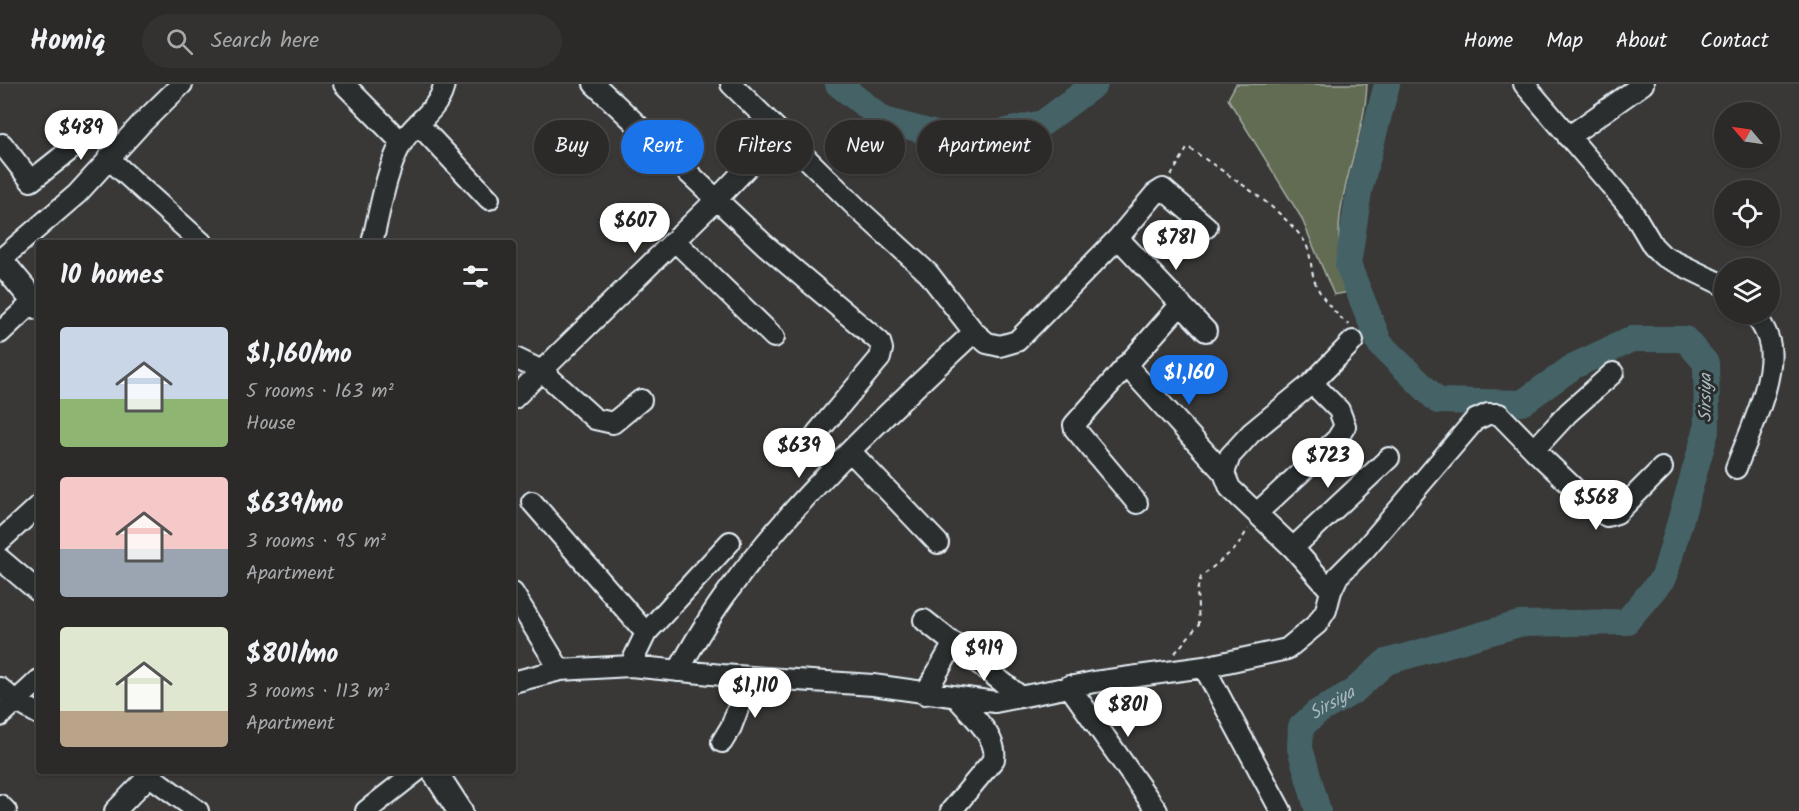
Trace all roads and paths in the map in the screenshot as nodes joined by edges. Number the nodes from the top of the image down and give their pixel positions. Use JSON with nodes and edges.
{"nodes":[{"id":1,"x":182,"y":84,"type":"edge"},
{"id":2,"x":344,"y":84,"type":"edge"},
{"id":3,"x":444,"y":84,"type":"edge"},
{"id":4,"x":594,"y":84,"type":"edge"},
{"id":5,"x":731,"y":84,"type":"edge"},
{"id":6,"x":1524,"y":84,"type":"edge"},
{"id":7,"x":1642,"y":84,"type":"edge"},
{"id":8,"x":767,"y":120,"type":"edge"},
{"id":9,"x":418,"y":124,"type":"junction"},
{"id":10,"x":99,"y":127,"type":"dead end"},
{"id":11,"x":1568,"y":137,"type":"junction"},
{"id":12,"x":80,"y":142,"type":"junction"},
{"id":13,"x":402,"y":143,"type":"junction"},
{"id":14,"x":2,"y":144,"type":"dead end"},
{"id":15,"x":105,"y":162,"type":"junction"},
{"id":16,"x":813,"y":164,"type":"edge"},
{"id":17,"x":741,"y":174,"type":"edge"},
{"id":18,"x":1163,"y":189,"type":"junction"},
{"id":19,"x":718,"y":198,"type":"junction"},
{"id":20,"x":489,"y":199,"type":"dead end"},
{"id":21,"x":1207,"y":227,"type":"dead end"},
{"id":22,"x":1118,"y":238,"type":"junction"},
{"id":23,"x":198,"y":240,"type":"edge"},
{"id":24,"x":373,"y":240,"type":"edge"},
{"id":25,"x":675,"y":241,"type":"junction"},
{"id":26,"x":0,"y":260,"type":"edge"},
{"id":27,"x":1714,"y":281,"type":"edge"},
{"id":28,"x":36,"y":303,"type":"edge"},
{"id":29,"x":1181,"y":304,"type":"junction"},
{"id":30,"x":36,"y":305,"type":"edge"},
{"id":31,"x":1760,"y":324,"type":"edge"},
{"id":32,"x":1206,"y":331,"type":"dead end"},
{"id":33,"x":974,"y":332,"type":"junction"},
{"id":34,"x":0,"y":333,"type":"edge"},
{"id":35,"x":774,"y":337,"type":"dead end"},
{"id":36,"x":1353,"y":341,"type":"joint"},
{"id":37,"x":516,"y":358,"type":"edge"},
{"id":38,"x":1126,"y":365,"type":"junction"},
{"id":39,"x":542,"y":371,"type":"junction"},
{"id":40,"x":1613,"y":373,"type":"dead end"},
{"id":41,"x":1311,"y":383,"type":"junction"},
{"id":42,"x":516,"y":396,"type":"edge"},
{"id":43,"x":641,"y":400,"type":"dead end"},
{"id":44,"x":817,"y":433,"type":"dead end"},
{"id":45,"x":1534,"y":450,"type":"junction"},
{"id":46,"x":851,"y":452,"type":"junction"},
{"id":47,"x":1389,"y":458,"type":"dead end"},
{"id":48,"x":1662,"y":468,"type":"dead end"},
{"id":49,"x":1736,"y":468,"type":"dead end"},
{"id":50,"x":1224,"y":472,"type":"junction"},
{"id":51,"x":532,"y":502,"type":"dead end"},
{"id":52,"x":1137,"y":503,"type":"dead end"},
{"id":53,"x":36,"y":508,"type":"edge"},
{"id":54,"x":1257,"y":513,"type":"junction"},
{"id":55,"x":0,"y":541,"type":"edge"},
{"id":56,"x":730,"y":542,"type":"dead end"},
{"id":57,"x":938,"y":543,"type":"dead end"},
{"id":58,"x":1293,"y":548,"type":"junction"},
{"id":59,"x":3,"y":569,"type":"edge"},
{"id":60,"x":36,"y":590,"type":"edge"},
{"id":61,"x":1331,"y":591,"type":"junction"},
{"id":62,"x":516,"y":597,"type":"edge"},
{"id":63,"x":924,"y":620,"type":"dead end"},
{"id":64,"x":646,"y":633,"type":"junction"},
{"id":65,"x":954,"y":643,"type":"junction"},
{"id":66,"x":630,"y":666,"type":"junction"},
{"id":67,"x":1204,"y":667,"type":"junction"},
{"id":68,"x":560,"y":670,"type":"junction"},
{"id":69,"x":1170,"y":670,"type":"junction"},
{"id":70,"x":678,"y":671,"type":"junction"},
{"id":71,"x":750,"y":677,"type":"junction"},
{"id":72,"x":36,"y":681,"type":"edge"},
{"id":73,"x":516,"y":681,"type":"edge"},
{"id":74,"x":1069,"y":686,"type":"junction"},
{"id":75,"x":7,"y":694,"type":"edge"},
{"id":76,"x":925,"y":694,"type":"junction"},
{"id":77,"x":1021,"y":697,"type":"junction"},
{"id":78,"x":957,"y":698,"type":"junction"},
{"id":79,"x":36,"y":712,"type":"edge"},
{"id":80,"x":0,"y":716,"type":"edge"},
{"id":81,"x":722,"y":742,"type":"dead end"},
{"id":82,"x":146,"y":774,"type":"edge"},
{"id":83,"x":148,"y":774,"type":"edge"},
{"id":84,"x":413,"y":774,"type":"edge"},
{"id":85,"x":436,"y":774,"type":"edge"},
{"id":86,"x":0,"y":805,"type":"edge"},
{"id":87,"x":6,"y":811,"type":"edge"},
{"id":88,"x":115,"y":811,"type":"edge"},
{"id":89,"x":198,"y":811,"type":"edge"},
{"id":90,"x":366,"y":811,"type":"edge"},
{"id":91,"x":460,"y":811,"type":"edge"},
{"id":92,"x":951,"y":811,"type":"edge"},
{"id":93,"x":1157,"y":811,"type":"edge"},
{"id":94,"x":1281,"y":811,"type":"edge"}],
"edges":[{"from":1,"to":15,"type":"street"},
{"from":2,"to":13,"type":"street"},
{"from":3,"to":9,"type":"street"},
{"from":4,"to":19,"type":"street"},
{"from":5,"to":8,"type":"street"},
{"from":6,"to":11,"type":"street"},
{"from":7,"to":11,"type":"street"},
{"from":9,"to":13,"type":"street"},
{"from":9,"to":20,"type":"street"},
{"from":10,"to":12,"type":"street"},
{"from":11,"to":27,"type":"street"},
{"from":12,"to":14,"type":"street"},
{"from":12,"to":15,"type":"street"},
{"from":13,"to":24,"type":"street"},
{"from":15,"to":23,"type":"street"},
{"from":15,"to":26,"type":"street"},
{"from":16,"to":33,"type":"street"},
{"from":17,"to":19,"type":"street"},
{"from":18,"to":21,"type":"street"},
{"from":18,"to":22,"type":"street"},
{"from":18,"to":36,"type":"path"},
{"from":19,"to":25,"type":"street"},
{"from":19,"to":44,"type":"street"},
{"from":22,"to":29,"type":"street"},
{"from":22,"to":33,"type":"street"},
{"from":25,"to":35,"type":"street"},
{"from":25,"to":39,"type":"street"},
{"from":26,"to":28,"type":"main road"},
{"from":29,"to":32,"type":"street"},
{"from":29,"to":38,"type":"street"},
{"from":30,"to":34,"type":"street"},
{"from":31,"to":49,"type":"street"},
{"from":33,"to":46,"type":"street"},
{"from":36,"to":41,"type":"street"},
{"from":37,"to":39,"type":"street"},
{"from":38,"to":50,"type":"street"},
{"from":38,"to":52,"type":"street"},
{"from":39,"to":42,"type":"street"},
{"from":39,"to":43,"type":"street"},
{"from":40,"to":45,"type":"street"},
{"from":41,"to":50,"type":"street"},
{"from":41,"to":54,"type":"street"},
{"from":45,"to":48,"type":"street"},
{"from":45,"to":61,"type":"street"},
{"from":46,"to":57,"type":"street"},
{"from":46,"to":70,"type":"street"},
{"from":47,"to":58,"type":"street"},
{"from":50,"to":54,"type":"street"},
{"from":51,"to":64,"type":"street"},
{"from":53,"to":55,"type":"street"},
{"from":54,"to":58,"type":"street"},
{"from":54,"to":69,"type":"path"},
{"from":56,"to":64,"type":"street"},
{"from":58,"to":61,"type":"street"},
{"from":59,"to":60,"type":"street"},
{"from":61,"to":67,"type":"street"},
{"from":62,"to":68,"type":"street"},
{"from":63,"to":65,"type":"street"},
{"from":64,"to":66,"type":"street"},
{"from":65,"to":76,"type":"street"},
{"from":65,"to":77,"type":"street"},
{"from":66,"to":68,"type":"street"},
{"from":66,"to":70,"type":"street"},
{"from":67,"to":69,"type":"street"},
{"from":67,"to":94,"type":"street"},
{"from":68,"to":73,"type":"street"},
{"from":69,"to":74,"type":"street"},
{"from":70,"to":71,"type":"street"},
{"from":71,"to":76,"type":"street"},
{"from":71,"to":81,"type":"street"},
{"from":72,"to":75,"type":"street"},
{"from":74,"to":77,"type":"street"},
{"from":74,"to":93,"type":"street"},
{"from":75,"to":79,"type":"street"},
{"from":75,"to":80,"type":"street"},
{"from":76,"to":78,"type":"street"},
{"from":77,"to":78,"type":"street"},
{"from":78,"to":92,"type":"street"},
{"from":82,"to":88,"type":"street"},
{"from":83,"to":89,"type":"street"},
{"from":84,"to":90,"type":"street"},
{"from":85,"to":91,"type":"main road"},
{"from":86,"to":87,"type":"street"}]}
